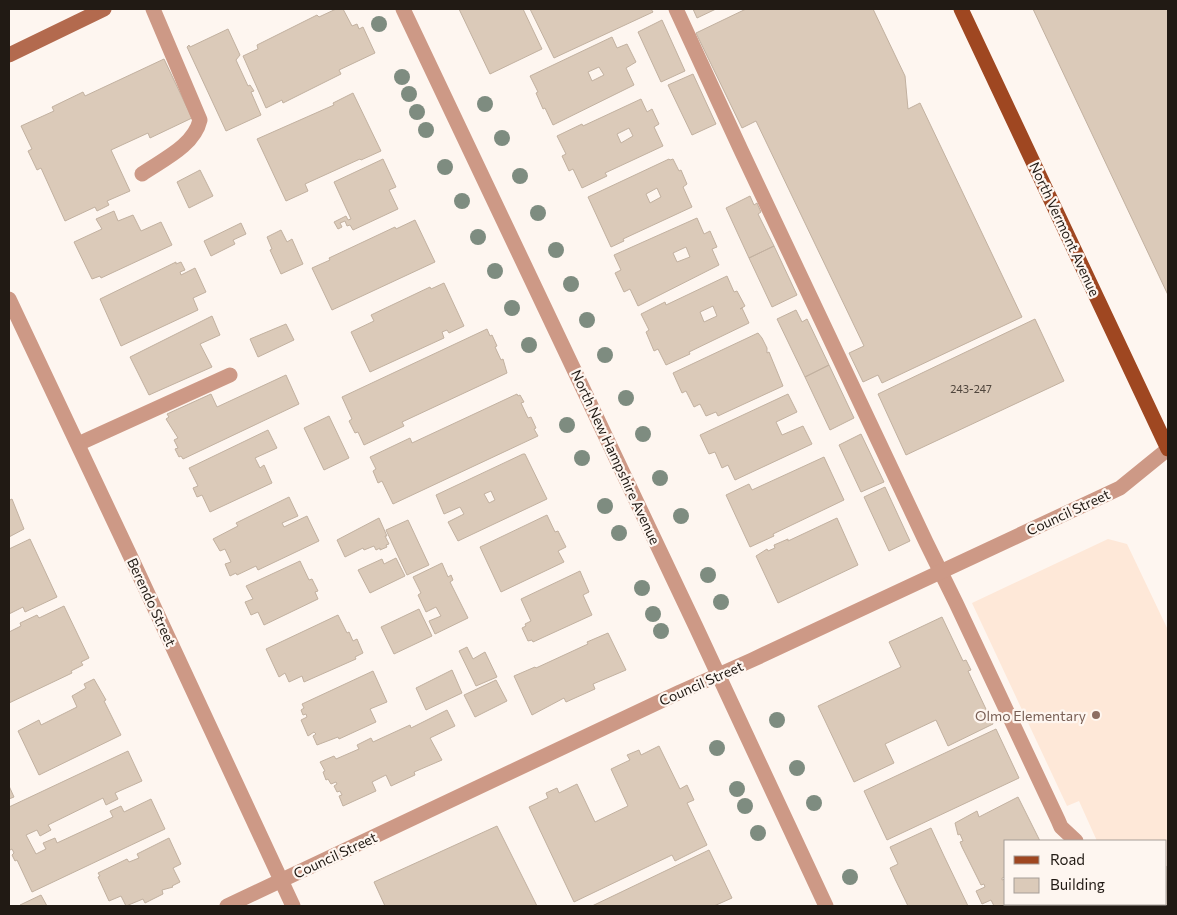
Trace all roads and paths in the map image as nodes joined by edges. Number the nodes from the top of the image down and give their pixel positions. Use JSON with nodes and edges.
{"nodes":[{"id":1,"x":104,"y":9,"type":"edge"},
{"id":2,"x":153,"y":9,"type":"edge"},
{"id":3,"x":403,"y":9,"type":"edge"},
{"id":4,"x":676,"y":9,"type":"edge"},
{"id":5,"x":961,"y":9,"type":"edge"},
{"id":6,"x":9,"y":55,"type":"edge"},
{"id":7,"x":142,"y":174,"type":"dead end"},
{"id":8,"x":9,"y":299,"type":"edge"},
{"id":9,"x":230,"y":375,"type":"dead end"},
{"id":10,"x":78,"y":444,"type":"junction"},
{"id":11,"x":1168,"y":449,"type":"edge"},
{"id":12,"x":942,"y":572,"type":"junction"},
{"id":13,"x":718,"y":674,"type":"junction"},
{"id":14,"x":1075,"y":840,"type":"edge"},
{"id":15,"x":281,"y":881,"type":"junction"},
{"id":16,"x":227,"y":906,"type":"edge"},
{"id":17,"x":293,"y":906,"type":"edge"},
{"id":18,"x":826,"y":906,"type":"edge"}],
"edges":[{"from":1,"to":6,"type":"main road"},
{"from":2,"to":7,"type":"street"},
{"from":3,"to":13,"type":"street","name":"North New Hampshire Avenue"},
{"from":4,"to":12,"type":"street"},
{"from":5,"to":11,"type":"main road","name":"North Vermont Avenue"},
{"from":8,"to":10,"type":"street","name":"Berendo Street"},
{"from":9,"to":10,"type":"street"},
{"from":10,"to":15,"type":"street","name":"Berendo Street"},
{"from":11,"to":12,"type":"street","name":"Council Street"},
{"from":12,"to":13,"type":"street","name":"Council Street"},
{"from":12,"to":14,"type":"street"},
{"from":13,"to":15,"type":"street","name":"Council Street"},
{"from":13,"to":18,"type":"street","name":"North New Hampshire Avenue"},
{"from":15,"to":16,"type":"street","name":"Council Street"},
{"from":15,"to":17,"type":"street","name":"Berendo Street"}]}
